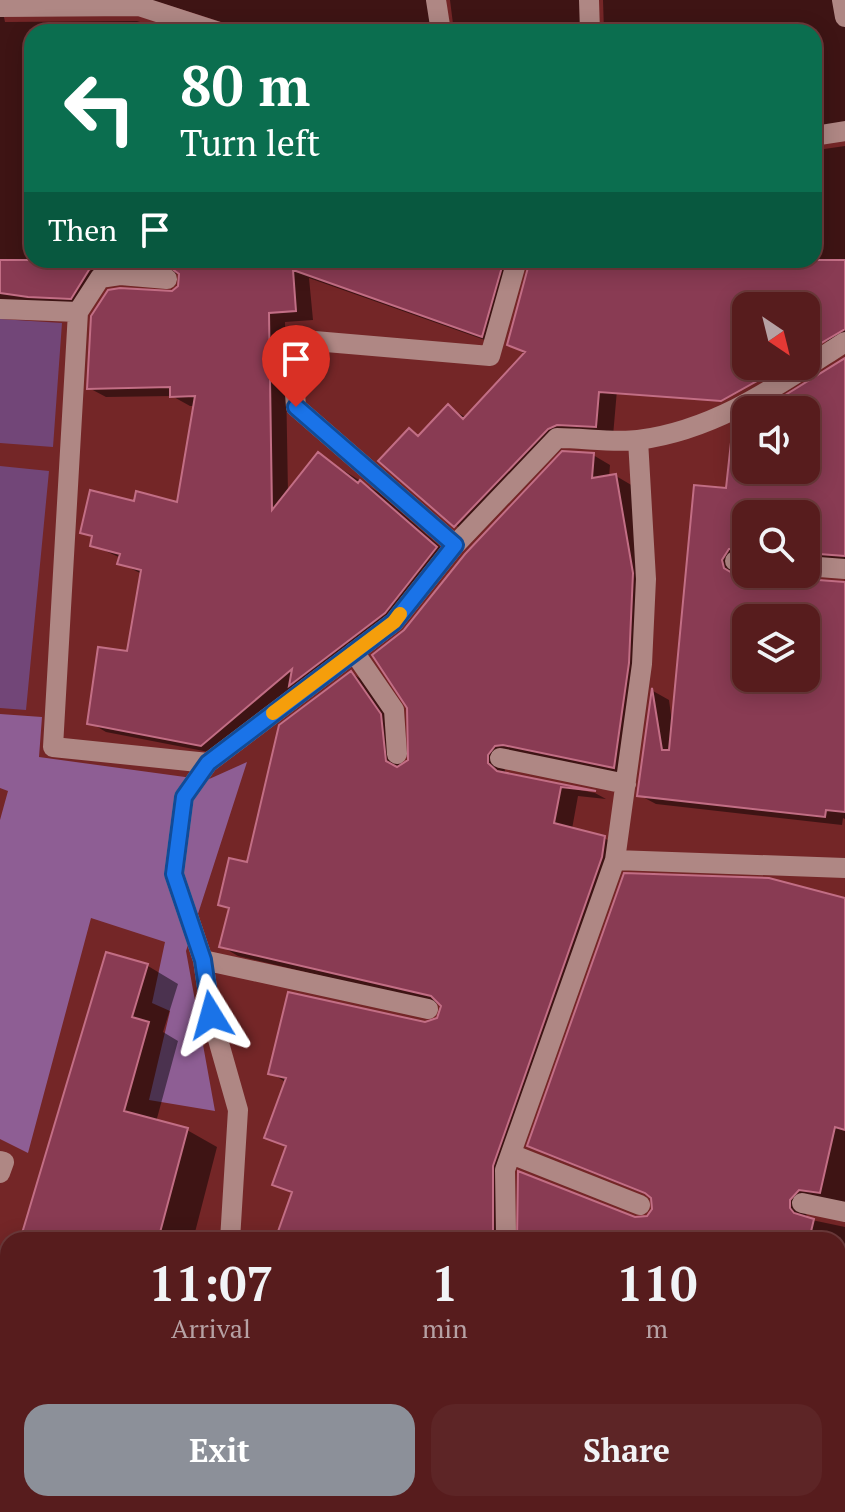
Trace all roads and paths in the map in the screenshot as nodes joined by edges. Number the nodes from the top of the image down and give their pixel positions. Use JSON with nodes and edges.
{"nodes":[{"id":1,"x":436,"y":0,"type":"edge"},
{"id":2,"x":589,"y":0,"type":"edge"},
{"id":3,"x":842,"y":0,"type":"edge"},
{"id":4,"x":0,"y":7,"type":"edge"},
{"id":5,"x":845,"y":17,"type":"edge"},
{"id":6,"x":167,"y":24,"type":"edge"},
{"id":7,"x":440,"y":24,"type":"edge"},
{"id":8,"x":590,"y":24,"type":"edge"},
{"id":9,"x":845,"y":131,"type":"edge"},
{"id":10,"x":822,"y":135,"type":"edge"},
{"id":11,"x":120,"y":268,"type":"edge"},
{"id":12,"x":126,"y":268,"type":"edge"},
{"id":13,"x":515,"y":268,"type":"edge"},
{"id":14,"x":167,"y":279,"type":"dead end"},
{"id":15,"x":0,"y":309,"type":"edge"},
{"id":16,"x":78,"y":312,"type":"junction"},
{"id":17,"x":845,"y":342,"type":"edge"},
{"id":18,"x":638,"y":440,"type":"junction"},
{"id":19,"x":455,"y":545,"type":"junction"},
{"id":20,"x":820,"y":567,"type":"edge"},
{"id":21,"x":845,"y":569,"type":"edge"},
{"id":22,"x":354,"y":652,"type":"junction"},
{"id":23,"x":397,"y":754,"type":"dead end"},
{"id":24,"x":500,"y":758,"type":"dead end"},
{"id":25,"x":208,"y":763,"type":"junction"},
{"id":26,"x":626,"y":784,"type":"junction"},
{"id":27,"x":615,"y":860,"type":"junction"},
{"id":28,"x":845,"y":868,"type":"edge"},
{"id":29,"x":203,"y":960,"type":"junction"},
{"id":30,"x":428,"y":1009,"type":"dead end"},
{"id":31,"x":511,"y":1154,"type":"junction"},
{"id":32,"x":0,"y":1161,"type":"edge"},
{"id":33,"x":0,"y":1173,"type":"edge"},
{"id":34,"x":802,"y":1203,"type":"dead end"},
{"id":35,"x":640,"y":1205,"type":"dead end"},
{"id":36,"x":845,"y":1212,"type":"edge"},
{"id":37,"x":230,"y":1232,"type":"edge"},
{"id":38,"x":506,"y":1232,"type":"edge"}],
"edges":[{"from":1,"to":7,"type":"street"},
{"from":2,"to":8,"type":"street"},
{"from":3,"to":5,"type":"street"},
{"from":4,"to":6,"type":"street"},
{"from":9,"to":10,"type":"street"},
{"from":11,"to":16,"type":"street"},
{"from":12,"to":14,"type":"street"},
{"from":13,"to":19,"type":"street"},
{"from":15,"to":16,"type":"street"},
{"from":16,"to":25,"type":"street"},
{"from":17,"to":18,"type":"street"},
{"from":18,"to":19,"type":"street"},
{"from":18,"to":26,"type":"street"},
{"from":19,"to":22,"type":"street"},
{"from":20,"to":21,"type":"street"},
{"from":22,"to":23,"type":"street"},
{"from":22,"to":25,"type":"street"},
{"from":24,"to":26,"type":"street"},
{"from":25,"to":29,"type":"street"},
{"from":26,"to":27,"type":"street"},
{"from":27,"to":28,"type":"street"},
{"from":27,"to":31,"type":"street"},
{"from":29,"to":30,"type":"street"},
{"from":29,"to":37,"type":"street"},
{"from":31,"to":35,"type":"street"},
{"from":31,"to":38,"type":"street"},
{"from":32,"to":33,"type":"street"},
{"from":34,"to":36,"type":"street"}]}
